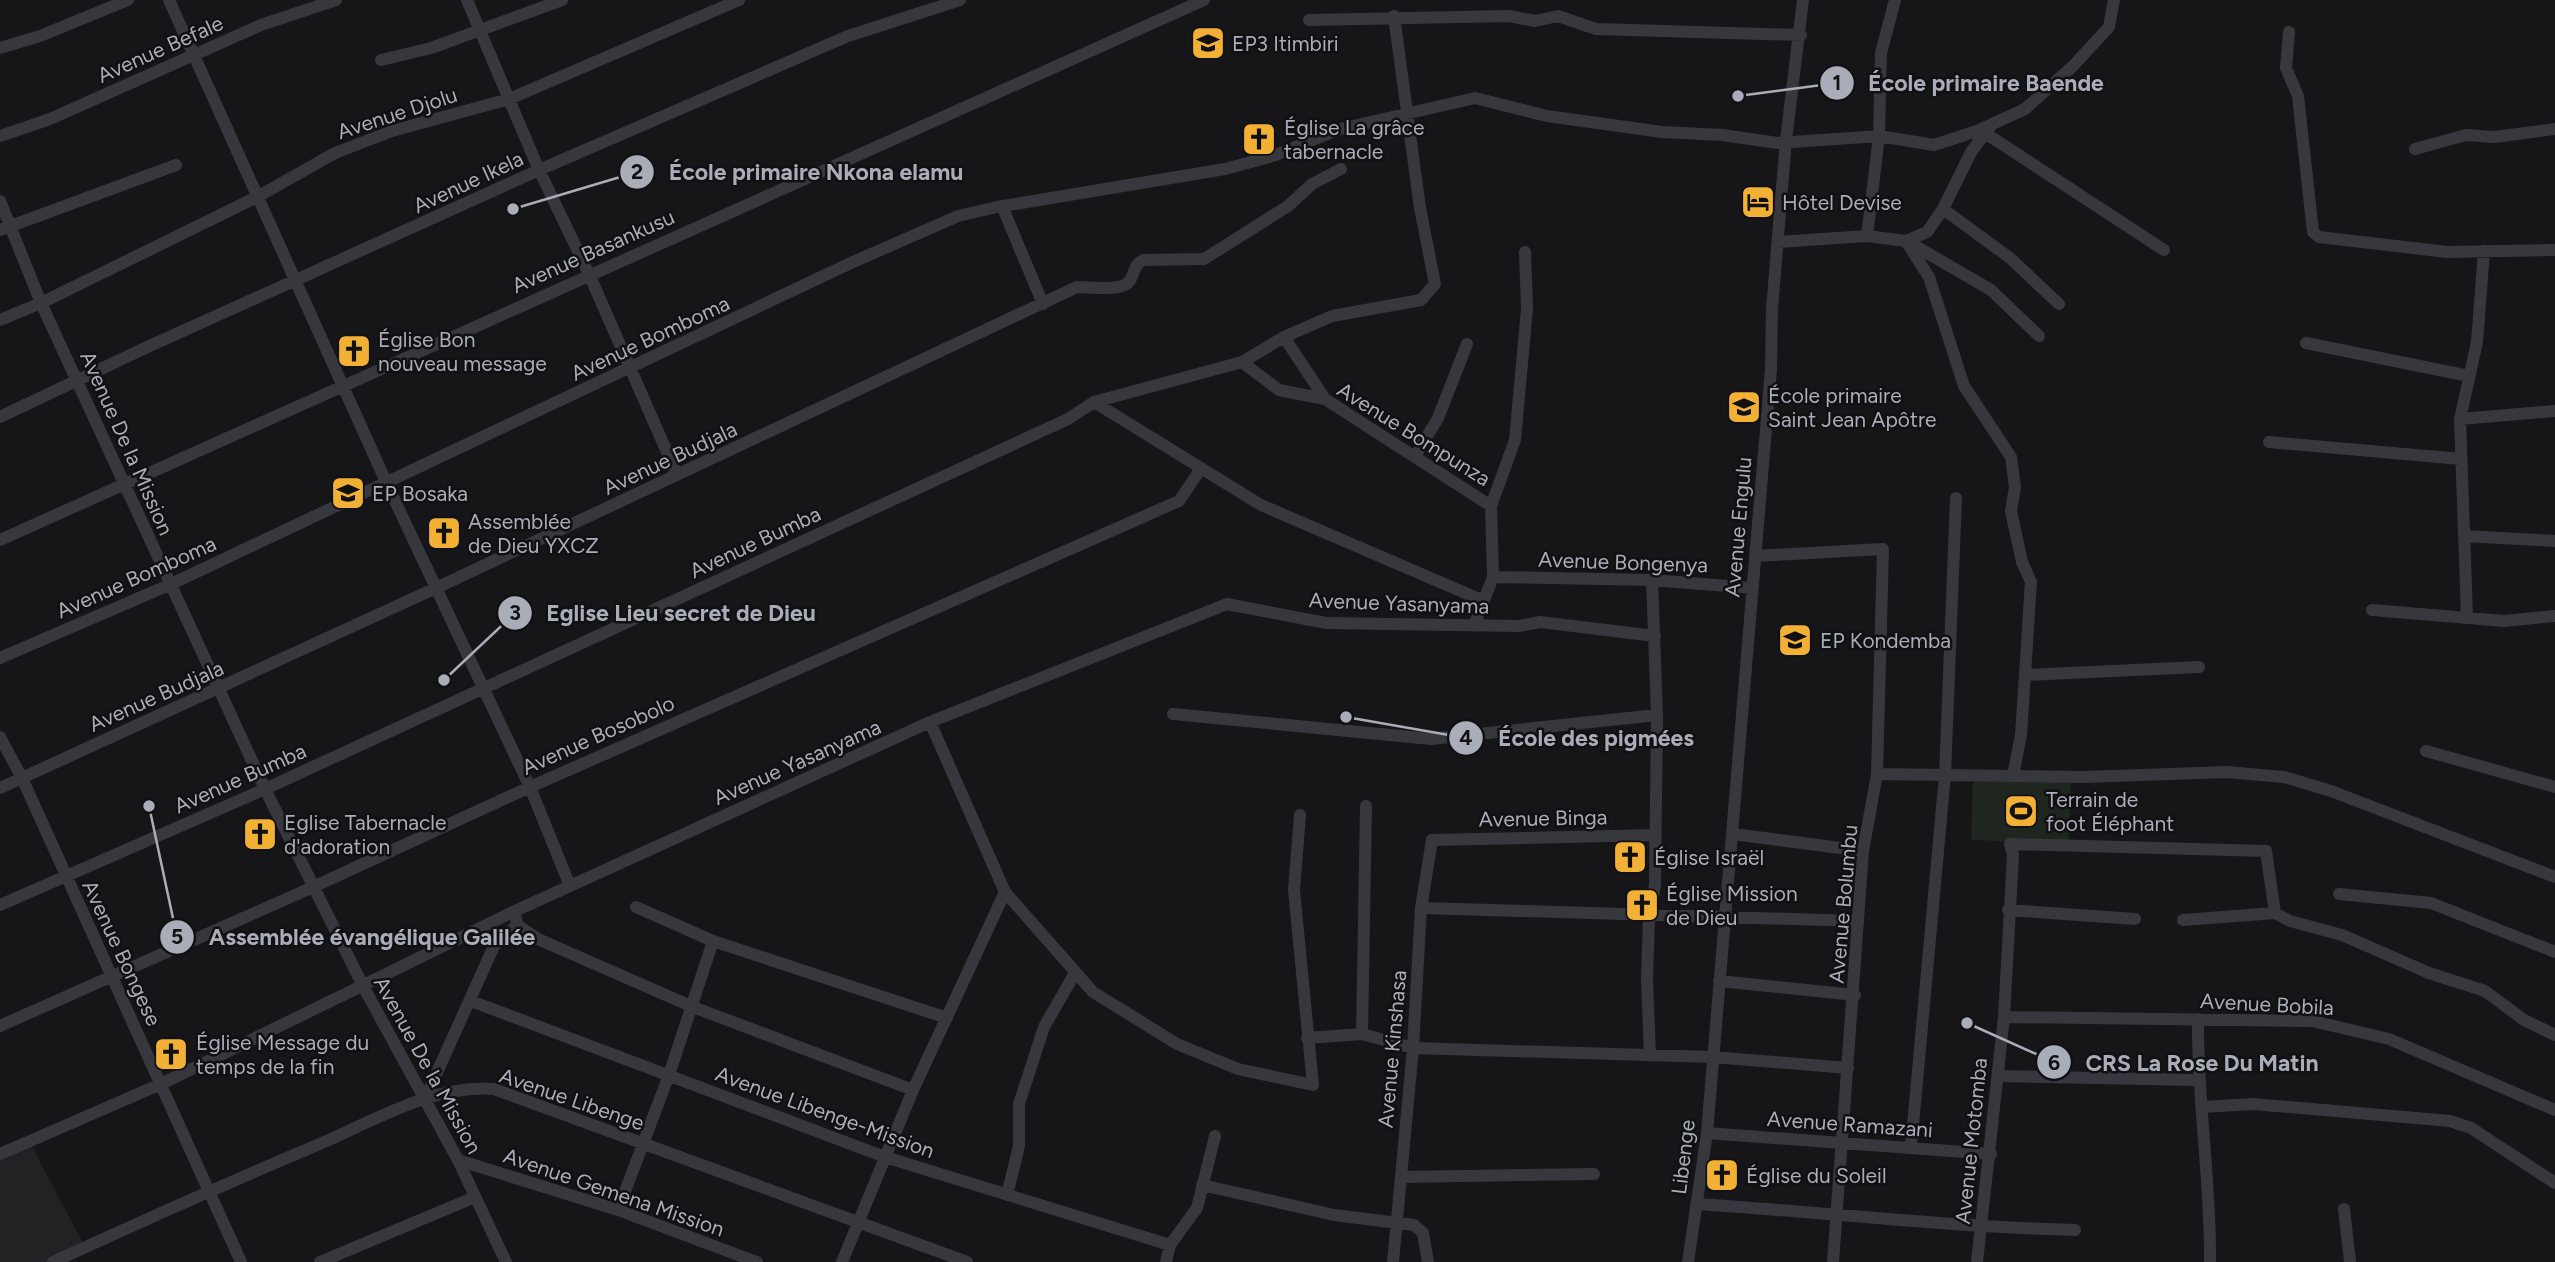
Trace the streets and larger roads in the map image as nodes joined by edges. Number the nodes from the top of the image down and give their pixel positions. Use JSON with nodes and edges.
{"nodes":[{"id":1,"x":128,"y":0,"type":"edge"},
{"id":2,"x":169,"y":0,"type":"edge"},
{"id":3,"x":336,"y":0,"type":"edge"},
{"id":4,"x":467,"y":0,"type":"edge"},
{"id":5,"x":562,"y":0,"type":"edge"},
{"id":6,"x":739,"y":0,"type":"edge"},
{"id":7,"x":960,"y":0,"type":"edge"},
{"id":8,"x":1204,"y":0,"type":"edge"},
{"id":9,"x":1803,"y":0,"type":"edge"},
{"id":10,"x":1895,"y":0,"type":"edge"},
{"id":11,"x":2114,"y":0,"type":"edge"},
{"id":12,"x":1394,"y":16,"type":"junction"},
{"id":13,"x":1309,"y":20,"type":"dead end"},
{"id":14,"x":479,"y":29,"type":"junction"},
{"id":15,"x":2288,"y":32,"type":"dead end"},
{"id":16,"x":1801,"y":35,"type":"junction"},
{"id":17,"x":0,"y":48,"type":"edge"},
{"id":18,"x":194,"y":56,"type":"junction"},
{"id":19,"x":381,"y":60,"type":"dead end"},
{"id":20,"x":509,"y":99,"type":"junction"},
{"id":21,"x":1408,"y":113,"type":"junction"},
{"id":22,"x":1988,"y":129,"type":"junction"},
{"id":23,"x":2555,"y":130,"type":"edge"},
{"id":24,"x":0,"y":136,"type":"edge"},
{"id":25,"x":1879,"y":136,"type":"junction"},
{"id":26,"x":1786,"y":140,"type":"junction"},
{"id":27,"x":2415,"y":149,"type":"dead end"},
{"id":28,"x":176,"y":165,"type":"dead end"},
{"id":29,"x":1340,"y":169,"type":"dead end"},
{"id":30,"x":539,"y":170,"type":"junction"},
{"id":31,"x":257,"y":197,"type":"junction"},
{"id":32,"x":0,"y":201,"type":"edge"},
{"id":33,"x":1002,"y":206,"type":"junction"},
{"id":34,"x":1943,"y":209,"type":"junction"},
{"id":35,"x":5,"y":228,"type":"edge"},
{"id":36,"x":1867,"y":236,"type":"junction"},
{"id":37,"x":1906,"y":241,"type":"junction"},
{"id":38,"x":1777,"y":242,"type":"junction"},
{"id":39,"x":2164,"y":250,"type":"dead end"},
{"id":40,"x":2555,"y":250,"type":"edge"},
{"id":41,"x":2484,"y":251,"type":"junction"},
{"id":42,"x":1525,"y":253,"type":"dead end"},
{"id":43,"x":589,"y":274,"type":"junction"},
{"id":44,"x":295,"y":281,"type":"junction"},
{"id":45,"x":41,"y":303,"type":"junction"},
{"id":46,"x":1043,"y":303,"type":"junction"},
{"id":47,"x":2059,"y":304,"type":"dead end"},
{"id":48,"x":0,"y":320,"type":"edge"},
{"id":49,"x":2039,"y":336,"type":"dead end"},
{"id":50,"x":1284,"y":337,"type":"junction"},
{"id":51,"x":1467,"y":344,"type":"dead end"},
{"id":52,"x":2306,"y":344,"type":"dead end"},
{"id":53,"x":1242,"y":362,"type":"junction"},
{"id":54,"x":628,"y":369,"type":"junction"},
{"id":55,"x":2469,"y":376,"type":"junction"},
{"id":56,"x":79,"y":381,"type":"junction"},
{"id":57,"x":343,"y":385,"type":"junction"},
{"id":58,"x":1325,"y":398,"type":"junction"},
{"id":59,"x":1094,"y":402,"type":"junction"},
{"id":60,"x":2555,"y":411,"type":"edge"},
{"id":61,"x":0,"y":417,"type":"edge"},
{"id":62,"x":2460,"y":419,"type":"junction"},
{"id":63,"x":2269,"y":442,"type":"dead end"},
{"id":64,"x":1416,"y":455,"type":"junction"},
{"id":65,"x":2461,"y":459,"type":"junction"},
{"id":66,"x":1200,"y":470,"type":"junction"},
{"id":67,"x":677,"y":475,"type":"junction"},
{"id":68,"x":126,"y":484,"type":"junction"},
{"id":69,"x":387,"y":484,"type":"junction"},
{"id":70,"x":1956,"y":498,"type":"dead end"},
{"id":71,"x":1491,"y":506,"type":"junction"},
{"id":72,"x":2464,"y":536,"type":"junction"},
{"id":73,"x":0,"y":540,"type":"edge"},
{"id":74,"x":2555,"y":541,"type":"edge"},
{"id":75,"x":1755,"y":556,"type":"junction"},
{"id":76,"x":1493,"y":577,"type":"junction"},
{"id":77,"x":1652,"y":580,"type":"junction"},
{"id":78,"x":169,"y":585,"type":"junction"},
{"id":79,"x":436,"y":588,"type":"junction"},
{"id":80,"x":1752,"y":588,"type":"junction"},
{"id":81,"x":1484,"y":601,"type":"junction"},
{"id":82,"x":2372,"y":610,"type":"dead end"},
{"id":83,"x":2467,"y":616,"type":"junction"},
{"id":84,"x":2555,"y":616,"type":"edge"},
{"id":85,"x":1474,"y":626,"type":"junction"},
{"id":86,"x":1655,"y":636,"type":"junction"},
{"id":87,"x":0,"y":658,"type":"edge"},
{"id":88,"x":2199,"y":667,"type":"dead end"},
{"id":89,"x":2025,"y":675,"type":"junction"},
{"id":90,"x":220,"y":688,"type":"junction"},
{"id":91,"x":481,"y":688,"type":"junction"},
{"id":92,"x":1173,"y":714,"type":"dead end"},
{"id":93,"x":1657,"y":715,"type":"junction"},
{"id":94,"x":930,"y":722,"type":"junction"},
{"id":95,"x":0,"y":737,"type":"edge"},
{"id":96,"x":2426,"y":751,"type":"dead end"},
{"id":97,"x":1877,"y":774,"type":"junction"},
{"id":98,"x":1945,"y":775,"type":"junction"},
{"id":99,"x":2013,"y":776,"type":"junction"},
{"id":100,"x":22,"y":778,"type":"junction"},
{"id":101,"x":530,"y":786,"type":"junction"},
{"id":102,"x":0,"y":788,"type":"edge"},
{"id":103,"x":2555,"y":788,"type":"edge"},
{"id":104,"x":265,"y":789,"type":"junction"},
{"id":105,"x":1366,"y":806,"type":"dead end"},
{"id":106,"x":1300,"y":815,"type":"dead end"},
{"id":107,"x":1732,"y":834,"type":"junction"},
{"id":108,"x":1655,"y":835,"type":"junction"},
{"id":109,"x":1432,"y":840,"type":"joint"},
{"id":110,"x":1863,"y":851,"type":"junction"},
{"id":111,"x":65,"y":877,"type":"junction"},
{"id":112,"x":2555,"y":877,"type":"edge"},
{"id":113,"x":570,"y":886,"type":"junction"},
{"id":114,"x":313,"y":887,"type":"junction"},
{"id":115,"x":1005,"y":892,"type":"junction"},
{"id":116,"x":2339,"y":894,"type":"dead end"},
{"id":117,"x":0,"y":905,"type":"edge"},
{"id":118,"x":636,"y":907,"type":"dead end"},
{"id":119,"x":1421,"y":908,"type":"junction"},
{"id":120,"x":2008,"y":910,"type":"junction"},
{"id":121,"x":515,"y":911,"type":"junction"},
{"id":122,"x":2275,"y":913,"type":"junction"},
{"id":123,"x":1649,"y":916,"type":"junction"},
{"id":124,"x":1725,"y":917,"type":"junction"},
{"id":125,"x":2135,"y":919,"type":"dead end"},
{"id":126,"x":2183,"y":920,"type":"dead end"},
{"id":127,"x":1858,"y":921,"type":"junction"},
{"id":128,"x":517,"y":925,"type":"junction"},
{"id":129,"x":713,"y":941,"type":"junction"},
{"id":130,"x":2555,"y":952,"type":"edge"},
{"id":131,"x":1075,"y":973,"type":"junction"},
{"id":132,"x":112,"y":976,"type":"junction"},
{"id":133,"x":1719,"y":981,"type":"junction"},
{"id":134,"x":363,"y":986,"type":"junction"},
{"id":135,"x":1855,"y":995,"type":"junction"},
{"id":136,"x":471,"y":1001,"type":"junction"},
{"id":137,"x":693,"y":1007,"type":"junction"},
{"id":138,"x":2004,"y":1017,"type":"junction"},
{"id":139,"x":947,"y":1018,"type":"junction"},
{"id":140,"x":2198,"y":1019,"type":"junction"},
{"id":141,"x":0,"y":1026,"type":"edge"},
{"id":142,"x":1362,"y":1034,"type":"junction"},
{"id":143,"x":2555,"y":1035,"type":"edge"},
{"id":144,"x":1307,"y":1038,"type":"junction"},
{"id":145,"x":1413,"y":1048,"type":"junction"},
{"id":146,"x":1650,"y":1056,"type":"junction"},
{"id":147,"x":1712,"y":1057,"type":"junction"},
{"id":148,"x":1848,"y":1069,"type":"junction"},
{"id":149,"x":669,"y":1075,"type":"junction"},
{"id":150,"x":1998,"y":1076,"type":"junction"},
{"id":151,"x":2197,"y":1080,"type":"junction"},
{"id":152,"x":161,"y":1084,"type":"junction"},
{"id":153,"x":913,"y":1090,"type":"junction"},
{"id":154,"x":425,"y":1099,"type":"junction"},
{"id":155,"x":2203,"y":1107,"type":"junction"},
{"id":156,"x":2555,"y":1110,"type":"edge"},
{"id":157,"x":1707,"y":1133,"type":"junction"},
{"id":158,"x":1215,"y":1136,"type":"dead end"},
{"id":159,"x":1841,"y":1141,"type":"junction"},
{"id":160,"x":643,"y":1144,"type":"junction"},
{"id":161,"x":1911,"y":1147,"type":"junction"},
{"id":162,"x":0,"y":1154,"type":"edge"},
{"id":163,"x":1991,"y":1154,"type":"junction"},
{"id":164,"x":885,"y":1157,"type":"junction"},
{"id":165,"x":458,"y":1160,"type":"junction"},
{"id":166,"x":1594,"y":1174,"type":"dead end"},
{"id":167,"x":1401,"y":1177,"type":"junction"},
{"id":168,"x":2555,"y":1183,"type":"edge"},
{"id":169,"x":1202,"y":1185,"type":"junction"},
{"id":170,"x":208,"y":1191,"type":"junction"},
{"id":171,"x":1007,"y":1195,"type":"junction"},
{"id":172,"x":475,"y":1197,"type":"junction"},
{"id":173,"x":1696,"y":1205,"type":"junction"},
{"id":174,"x":2344,"y":1209,"type":"dead end"},
{"id":175,"x":618,"y":1210,"type":"junction"},
{"id":176,"x":1836,"y":1213,"type":"junction"},
{"id":177,"x":1397,"y":1221,"type":"junction"},
{"id":178,"x":859,"y":1224,"type":"junction"},
{"id":179,"x":1982,"y":1228,"type":"junction"},
{"id":180,"x":2075,"y":1230,"type":"dead end"},
{"id":181,"x":1170,"y":1245,"type":"junction"},
{"id":182,"x":53,"y":1262,"type":"edge"},
{"id":183,"x":241,"y":1262,"type":"edge"},
{"id":184,"x":320,"y":1262,"type":"edge"},
{"id":185,"x":506,"y":1262,"type":"edge"},
{"id":186,"x":757,"y":1262,"type":"edge"},
{"id":187,"x":842,"y":1262,"type":"edge"},
{"id":188,"x":967,"y":1262,"type":"edge"},
{"id":189,"x":1166,"y":1262,"type":"edge"},
{"id":190,"x":1393,"y":1262,"type":"edge"},
{"id":191,"x":1428,"y":1262,"type":"edge"},
{"id":192,"x":1688,"y":1262,"type":"edge"},
{"id":193,"x":1833,"y":1262,"type":"edge"},
{"id":194,"x":1977,"y":1262,"type":"edge"},
{"id":195,"x":2210,"y":1262,"type":"edge"},
{"id":196,"x":2350,"y":1262,"type":"edge"}],
"edges":[{"from":1,"to":17,"type":"street"},
{"from":2,"to":18,"type":"street"},
{"from":3,"to":18,"type":"street","name":"Avenue Befale"},
{"from":4,"to":14,"type":"street"},
{"from":5,"to":14,"type":"street"},
{"from":6,"to":20,"type":"street","name":"Avenue Djolu"},
{"from":7,"to":30,"type":"street","name":"Avenue Ikela"},
{"from":8,"to":43,"type":"street","name":"Avenue Basankusu"},
{"from":9,"to":16,"type":"street","name":"Avenue Engulu"},
{"from":10,"to":25,"type":"street"},
{"from":11,"to":22,"type":"street","name":"Avenue Bomboma"},
{"from":12,"to":13,"type":"street"},
{"from":12,"to":16,"type":"street"},
{"from":12,"to":21,"type":"street"},
{"from":14,"to":19,"type":"street"},
{"from":14,"to":20,"type":"street"},
{"from":15,"to":41,"type":"street"},
{"from":16,"to":26,"type":"street","name":"Avenue Engulu"},
{"from":18,"to":24,"type":"street","name":"Avenue Befale"},
{"from":18,"to":31,"type":"street"},
{"from":20,"to":30,"type":"street"},
{"from":20,"to":31,"type":"street","name":"Avenue Djolu"},
{"from":21,"to":26,"type":"street","name":"Avenue Bomboma"},
{"from":21,"to":33,"type":"street","name":"Avenue Bomboma"},
{"from":21,"to":50,"type":"street","name":"Avenue Bumba"},
{"from":22,"to":25,"type":"street","name":"Avenue Bomboma"},
{"from":22,"to":34,"type":"street"},
{"from":22,"to":39,"type":"street"},
{"from":23,"to":27,"type":"street"},
{"from":25,"to":26,"type":"street","name":"Avenue Bomboma"},
{"from":25,"to":36,"type":"street"},
{"from":26,"to":38,"type":"street","name":"Avenue Engulu"},
{"from":28,"to":35,"type":"street"},
{"from":29,"to":46,"type":"street","name":"Avenue Budjala"},
{"from":30,"to":43,"type":"street"},
{"from":30,"to":44,"type":"street","name":"Avenue Ikela"},
{"from":31,"to":44,"type":"street"},
{"from":31,"to":45,"type":"street","name":"Avenue Djolu"},
{"from":32,"to":35,"type":"street","name":"Avenue De la Mission"},
{"from":33,"to":46,"type":"street"},
{"from":33,"to":54,"type":"street","name":"Avenue Bomboma"},
{"from":34,"to":37,"type":"street"},
{"from":34,"to":47,"type":"street"},
{"from":35,"to":45,"type":"street","name":"Avenue De la Mission"},
{"from":36,"to":37,"type":"street"},
{"from":36,"to":38,"type":"street"},
{"from":37,"to":49,"type":"street"},
{"from":37,"to":89,"type":"street"},
{"from":38,"to":75,"type":"street","name":"Avenue Engulu"},
{"from":40,"to":41,"type":"street"},
{"from":41,"to":55,"type":"street"},
{"from":42,"to":71,"type":"street"},
{"from":43,"to":54,"type":"street"},
{"from":43,"to":57,"type":"street","name":"Avenue Basankusu"},
{"from":44,"to":56,"type":"street","name":"Avenue Ikela"},
{"from":44,"to":57,"type":"street"},
{"from":45,"to":48,"type":"street","name":"Avenue Djolu"},
{"from":45,"to":56,"type":"street","name":"Avenue De la Mission"},
{"from":46,"to":67,"type":"street","name":"Avenue Budjala"},
{"from":50,"to":53,"type":"street","name":"Avenue Bumba"},
{"from":50,"to":58,"type":"street"},
{"from":51,"to":64,"type":"street"},
{"from":52,"to":55,"type":"street"},
{"from":53,"to":58,"type":"street","name":"Avenue Bompunza"},
{"from":53,"to":59,"type":"street","name":"Avenue Bumba"},
{"from":54,"to":67,"type":"street"},
{"from":54,"to":69,"type":"street","name":"Avenue Bomboma"},
{"from":55,"to":62,"type":"street"},
{"from":56,"to":61,"type":"street","name":"Avenue Ikela"},
{"from":56,"to":68,"type":"street","name":"Avenue De la Mission"},
{"from":57,"to":68,"type":"street","name":"Avenue Basankusu"},
{"from":57,"to":69,"type":"street"},
{"from":58,"to":64,"type":"street","name":"Avenue Bompunza"},
{"from":59,"to":66,"type":"street"},
{"from":59,"to":91,"type":"street","name":"Avenue Bumba"},
{"from":60,"to":62,"type":"street"},
{"from":62,"to":65,"type":"street"},
{"from":63,"to":65,"type":"street"},
{"from":64,"to":71,"type":"street","name":"Avenue Bompunza"},
{"from":65,"to":72,"type":"street"},
{"from":66,"to":81,"type":"street"},
{"from":66,"to":101,"type":"street","name":"Avenue Bosobolo"},
{"from":67,"to":79,"type":"street","name":"Avenue Budjala"},
{"from":68,"to":73,"type":"street","name":"Avenue Basankusu"},
{"from":68,"to":78,"type":"street","name":"Avenue De la Mission"},
{"from":69,"to":78,"type":"street","name":"Avenue Bomboma"},
{"from":69,"to":79,"type":"street"},
{"from":70,"to":98,"type":"street"},
{"from":71,"to":76,"type":"street"},
{"from":72,"to":74,"type":"street"},
{"from":72,"to":83,"type":"street"},
{"from":75,"to":80,"type":"street","name":"Avenue Engulu"},
{"from":75,"to":97,"type":"street","name":"Avenue Bolumbu"},
{"from":76,"to":77,"type":"street","name":"Avenue Bongenya"},
{"from":76,"to":81,"type":"street"},
{"from":77,"to":80,"type":"street","name":"Avenue Bongenya"},
{"from":77,"to":86,"type":"street"},
{"from":78,"to":87,"type":"street","name":"Avenue Bomboma"},
{"from":78,"to":90,"type":"street","name":"Avenue De la Mission"},
{"from":79,"to":90,"type":"street","name":"Avenue Budjala"},
{"from":79,"to":91,"type":"street"},
{"from":80,"to":107,"type":"street","name":"Avenue Engulu"},
{"from":81,"to":85,"type":"street"},
{"from":82,"to":83,"type":"street"},
{"from":83,"to":84,"type":"street"},
{"from":85,"to":86,"type":"street","name":"Avenue Yasanyama"},
{"from":85,"to":94,"type":"street","name":"Avenue Yasanyama"},
{"from":86,"to":93,"type":"street"},
{"from":88,"to":89,"type":"street"},
{"from":89,"to":99,"type":"street"},
{"from":90,"to":100,"type":"street","name":"Avenue Budjala"},
{"from":90,"to":104,"type":"street","name":"Avenue De la Mission"},
{"from":91,"to":101,"type":"street"},
{"from":91,"to":104,"type":"street","name":"Avenue Bumba"},
{"from":92,"to":93,"type":"street"},
{"from":93,"to":108,"type":"street"},
{"from":94,"to":113,"type":"street","name":"Avenue Yasanyama"},
{"from":94,"to":115,"type":"street"},
{"from":95,"to":100,"type":"street","name":"Avenue Bongese"},
{"from":96,"to":103,"type":"street"},
{"from":97,"to":98,"type":"street"},
{"from":97,"to":110,"type":"street","name":"Avenue Bolumbu"},
{"from":98,"to":99,"type":"street"},
{"from":98,"to":161,"type":"street"},
{"from":99,"to":112,"type":"street"},
{"from":100,"to":102,"type":"street","name":"Avenue Budjala"},
{"from":100,"to":111,"type":"street","name":"Avenue Bongese"},
{"from":101,"to":113,"type":"street"},
{"from":101,"to":114,"type":"street","name":"Avenue Bosobolo"},
{"from":104,"to":111,"type":"street","name":"Avenue Bumba"},
{"from":104,"to":114,"type":"street","name":"Avenue De la Mission"},
{"from":105,"to":142,"type":"street"},
{"from":106,"to":144,"type":"street"},
{"from":107,"to":110,"type":"street"},
{"from":107,"to":124,"type":"street","name":"Avenue Engulu"},
{"from":108,"to":109,"type":"street","name":"Avenue Binga"},
{"from":108,"to":123,"type":"street"},
{"from":109,"to":119,"type":"street","name":"Avenue Kinshasa"},
{"from":110,"to":127,"type":"street","name":"Avenue Bolumbu"},
{"from":111,"to":117,"type":"street","name":"Avenue Bumba"},
{"from":111,"to":132,"type":"street","name":"Avenue Bongese"},
{"from":113,"to":121,"type":"street","name":"Avenue Yasanyama"},
{"from":114,"to":132,"type":"street","name":"Avenue Bosobolo"},
{"from":114,"to":134,"type":"street","name":"Avenue De la Mission"},
{"from":115,"to":131,"type":"street"},
{"from":115,"to":139,"type":"street"},
{"from":116,"to":130,"type":"street"},
{"from":118,"to":129,"type":"street"},
{"from":119,"to":123,"type":"street"},
{"from":119,"to":145,"type":"street","name":"Avenue Kinshasa"},
{"from":120,"to":122,"type":"street","name":"Avenue Motomba"},
{"from":120,"to":125,"type":"street"},
{"from":120,"to":138,"type":"street","name":"Avenue Motomba"},
{"from":121,"to":128,"type":"street"},
{"from":121,"to":134,"type":"street","name":"Avenue Yasanyama"},
{"from":122,"to":126,"type":"street"},
{"from":122,"to":143,"type":"street"},
{"from":123,"to":124,"type":"street"},
{"from":123,"to":146,"type":"street"},
{"from":124,"to":127,"type":"street"},
{"from":124,"to":133,"type":"street","name":"Avenue Engulu"},
{"from":127,"to":135,"type":"street","name":"Avenue Bolumbu"},
{"from":128,"to":136,"type":"street"},
{"from":128,"to":137,"type":"street"},
{"from":129,"to":137,"type":"street"},
{"from":129,"to":139,"type":"street"},
{"from":131,"to":144,"type":"street"},
{"from":131,"to":171,"type":"street"},
{"from":132,"to":141,"type":"street","name":"Avenue Bosobolo"},
{"from":132,"to":152,"type":"street","name":"Avenue Bongese"},
{"from":133,"to":135,"type":"street"},
{"from":133,"to":147,"type":"street","name":"Avenue Engulu"},
{"from":134,"to":152,"type":"street","name":"Avenue Yasanyama"},
{"from":134,"to":154,"type":"street","name":"Avenue De la Mission"},
{"from":135,"to":148,"type":"street","name":"Avenue Bolumbu"},
{"from":136,"to":149,"type":"street","name":"Avenue Libenge-Mission"},
{"from":136,"to":154,"type":"street"},
{"from":137,"to":149,"type":"street"},
{"from":137,"to":153,"type":"street"},
{"from":138,"to":140,"type":"street","name":"Avenue Bobila"},
{"from":138,"to":150,"type":"street","name":"Avenue Motomba"},
{"from":139,"to":153,"type":"street"},
{"from":140,"to":151,"type":"street"},
{"from":140,"to":156,"type":"street","name":"Avenue Bobila"},
{"from":142,"to":144,"type":"street"},
{"from":142,"to":145,"type":"street"},
{"from":145,"to":146,"type":"street"},
{"from":145,"to":167,"type":"street","name":"Avenue Kinshasa"},
{"from":146,"to":147,"type":"street"},
{"from":147,"to":148,"type":"street"},
{"from":147,"to":157,"type":"street","name":"Libenge"},
{"from":148,"to":159,"type":"street","name":"Avenue Bolumbu"},
{"from":149,"to":160,"type":"street"},
{"from":149,"to":164,"type":"street","name":"Avenue Libenge-Mission"},
{"from":150,"to":151,"type":"street"},
{"from":150,"to":163,"type":"street","name":"Avenue Motomba"},
{"from":151,"to":155,"type":"street"},
{"from":152,"to":162,"type":"street","name":"Avenue Yasanyama"},
{"from":152,"to":170,"type":"street","name":"Avenue Bongese"},
{"from":153,"to":164,"type":"street"},
{"from":154,"to":160,"type":"street","name":"Avenue Libenge"},
{"from":154,"to":165,"type":"street","name":"Avenue De la Mission"},
{"from":154,"to":170,"type":"street","name":"Avenue Libenge"},
{"from":155,"to":168,"type":"street"},
{"from":155,"to":195,"type":"street"},
{"from":157,"to":159,"type":"street","name":"Avenue Ramazani"},
{"from":157,"to":173,"type":"street","name":"Libenge"},
{"from":158,"to":169,"type":"street"},
{"from":159,"to":161,"type":"street","name":"Avenue Ramazani"},
{"from":159,"to":176,"type":"street","name":"Avenue Bolumbu"},
{"from":160,"to":175,"type":"street"},
{"from":160,"to":178,"type":"street","name":"Avenue Libenge"},
{"from":161,"to":163,"type":"street","name":"Avenue Ramazani"},
{"from":163,"to":179,"type":"street","name":"Avenue Motomba"},
{"from":164,"to":171,"type":"street","name":"Avenue Libenge-Mission"},
{"from":164,"to":178,"type":"street"},
{"from":165,"to":172,"type":"street","name":"Avenue De la Mission"},
{"from":165,"to":175,"type":"street","name":"Avenue Gemena Mission"},
{"from":166,"to":167,"type":"street"},
{"from":167,"to":177,"type":"street","name":"Avenue Kinshasa"},
{"from":169,"to":177,"type":"street"},
{"from":169,"to":181,"type":"street"},
{"from":170,"to":182,"type":"street","name":"Avenue Libenge"},
{"from":170,"to":183,"type":"street","name":"Avenue Bongese"},
{"from":171,"to":181,"type":"street","name":"Avenue Libenge-Mission"},
{"from":172,"to":184,"type":"street"},
{"from":172,"to":185,"type":"street","name":"Avenue De la Mission"},
{"from":173,"to":176,"type":"street"},
{"from":173,"to":192,"type":"street","name":"Libenge"},
{"from":174,"to":196,"type":"street"},
{"from":175,"to":186,"type":"street","name":"Avenue Gemena Mission"},
{"from":176,"to":179,"type":"street"},
{"from":176,"to":193,"type":"street","name":"Avenue Bolumbu"},
{"from":177,"to":190,"type":"street","name":"Avenue Kinshasa"},
{"from":177,"to":191,"type":"street"},
{"from":178,"to":187,"type":"street"},
{"from":178,"to":188,"type":"street","name":"Avenue Libenge"},
{"from":179,"to":180,"type":"street"},
{"from":179,"to":194,"type":"street","name":"Avenue Motomba"},
{"from":181,"to":189,"type":"street"}]}
